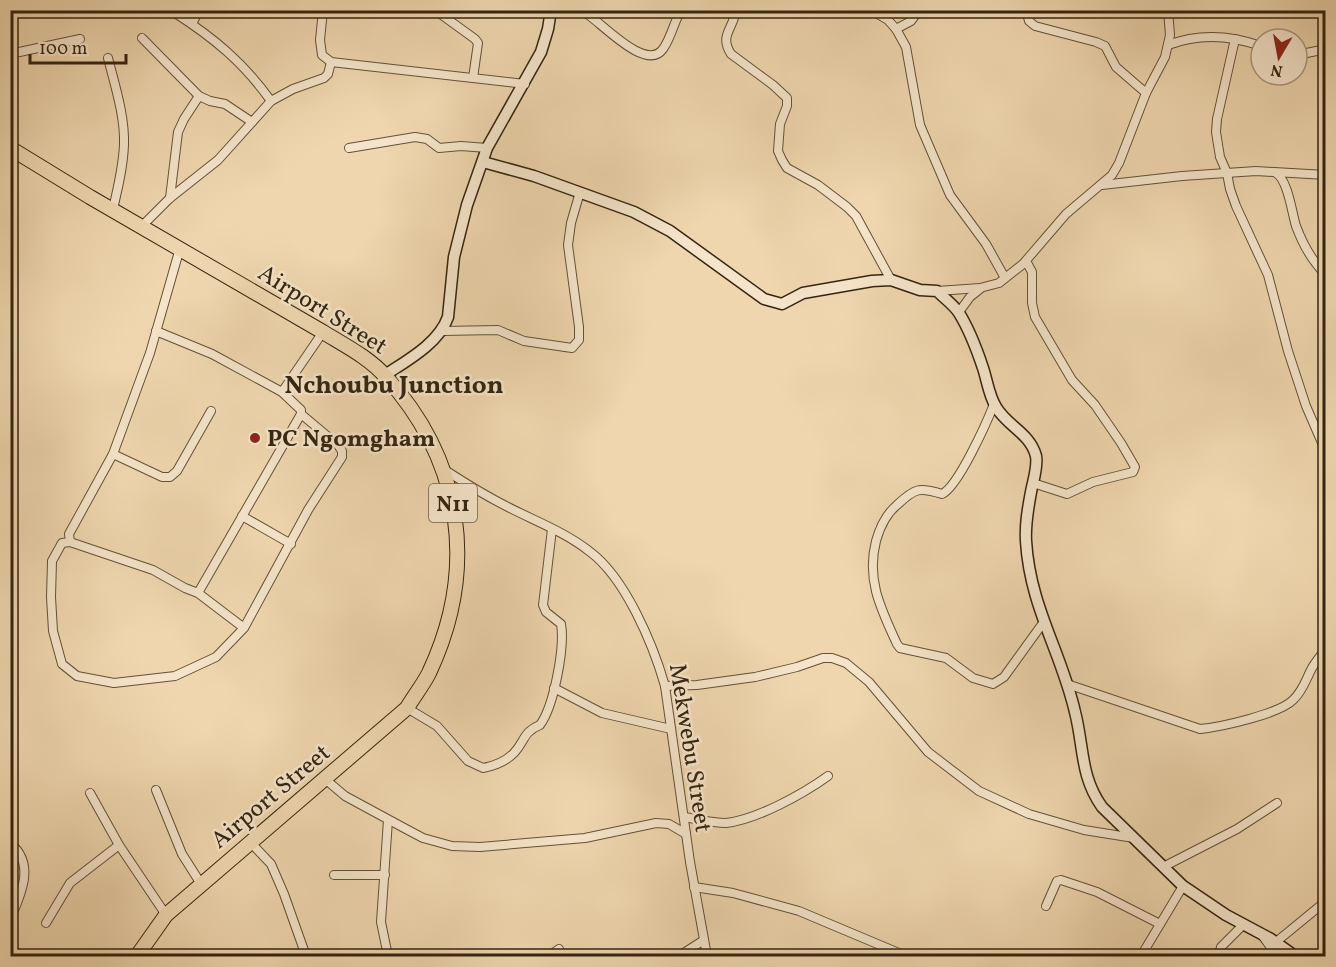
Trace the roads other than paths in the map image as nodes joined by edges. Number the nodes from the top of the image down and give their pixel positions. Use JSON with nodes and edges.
{"nodes":[{"id":1,"x":199,"y":10,"type":"edge"},
{"id":2,"x":323,"y":10,"type":"edge"},
{"id":3,"x":435,"y":10,"type":"edge"},
{"id":4,"x":570,"y":10,"type":"edge"},
{"id":5,"x":581,"y":10,"type":"edge"},
{"id":6,"x":681,"y":10,"type":"edge"},
{"id":7,"x":736,"y":10,"type":"edge"},
{"id":8,"x":871,"y":10,"type":"edge"},
{"id":9,"x":920,"y":10,"type":"edge"},
{"id":10,"x":1026,"y":10,"type":"edge"},
{"id":11,"x":1168,"y":10,"type":"edge"},
{"id":12,"x":551,"y":12,"type":"edge"},
{"id":13,"x":175,"y":13,"type":"dead end"},
{"id":14,"x":192,"y":24,"type":"junction"},
{"id":15,"x":897,"y":29,"type":"junction"},
{"id":16,"x":142,"y":38,"type":"dead end"},
{"id":17,"x":80,"y":39,"type":"dead end"},
{"id":18,"x":1235,"y":39,"type":"junction"},
{"id":19,"x":1249,"y":43,"type":"edge"},
{"id":20,"x":1168,"y":45,"type":"junction"},
{"id":21,"x":1326,"y":49,"type":"edge"},
{"id":22,"x":1309,"y":53,"type":"edge"},
{"id":23,"x":10,"y":54,"type":"edge"},
{"id":24,"x":108,"y":58,"type":"dead end"},
{"id":25,"x":331,"y":62,"type":"junction"},
{"id":26,"x":473,"y":78,"type":"junction"},
{"id":27,"x":525,"y":84,"type":"junction"},
{"id":28,"x":1146,"y":93,"type":"junction"},
{"id":29,"x":199,"y":96,"type":"junction"},
{"id":30,"x":271,"y":101,"type":"junction"},
{"id":31,"x":252,"y":122,"type":"junction"},
{"id":32,"x":10,"y":148,"type":"edge"},
{"id":33,"x":349,"y":148,"type":"dead end"},
{"id":34,"x":487,"y":148,"type":"junction"},
{"id":35,"x":483,"y":162,"type":"junction"},
{"id":36,"x":1227,"y":172,"type":"junction"},
{"id":37,"x":1275,"y":173,"type":"junction"},
{"id":38,"x":1326,"y":175,"type":"edge"},
{"id":39,"x":1100,"y":185,"type":"junction"},
{"id":40,"x":580,"y":192,"type":"junction"},
{"id":41,"x":170,"y":198,"type":"junction"},
{"id":42,"x":113,"y":209,"type":"junction"},
{"id":43,"x":142,"y":226,"type":"junction"},
{"id":44,"x":180,"y":248,"type":"junction"},
{"id":45,"x":1026,"y":261,"type":"junction"},
{"id":46,"x":1326,"y":275,"type":"edge"},
{"id":47,"x":1005,"y":278,"type":"junction"},
{"id":48,"x":891,"y":280,"type":"junction"},
{"id":49,"x":980,"y":288,"type":"junction"},
{"id":50,"x":937,"y":291,"type":"junction"},
{"id":51,"x":958,"y":312,"type":"junction"},
{"id":52,"x":156,"y":331,"type":"junction"},
{"id":53,"x":442,"y":331,"type":"junction"},
{"id":54,"x":323,"y":332,"type":"junction"},
{"id":55,"x":385,"y":375,"type":"junction"},
{"id":56,"x":282,"y":392,"type":"junction"},
{"id":57,"x":994,"y":404,"type":"junction"},
{"id":58,"x":211,"y":411,"type":"dead end"},
{"id":59,"x":301,"y":414,"type":"junction"},
{"id":60,"x":1326,"y":452,"type":"edge"},
{"id":61,"x":113,"y":454,"type":"junction"},
{"id":62,"x":445,"y":470,"type":"junction"},
{"id":63,"x":1033,"y":483,"type":"junction"},
{"id":64,"x":242,"y":516,"type":"junction"},
{"id":65,"x":552,"y":529,"type":"junction"},
{"id":66,"x":69,"y":542,"type":"junction"},
{"id":67,"x":291,"y":544,"type":"junction"},
{"id":68,"x":198,"y":593,"type":"junction"},
{"id":69,"x":1043,"y":623,"type":"junction"},
{"id":70,"x":244,"y":628,"type":"junction"},
{"id":71,"x":1326,"y":649,"type":"edge"},
{"id":72,"x":1067,"y":684,"type":"junction"},
{"id":73,"x":665,"y":686,"type":"junction"},
{"id":74,"x":554,"y":688,"type":"junction"},
{"id":75,"x":407,"y":708,"type":"junction"},
{"id":76,"x":671,"y":729,"type":"junction"},
{"id":77,"x":828,"y":776,"type":"dead end"},
{"id":78,"x":326,"y":779,"type":"junction"},
{"id":79,"x":156,"y":790,"type":"dead end"},
{"id":80,"x":90,"y":793,"type":"dead end"},
{"id":81,"x":1277,"y":803,"type":"dead end"},
{"id":82,"x":684,"y":817,"type":"junction"},
{"id":83,"x":388,"y":820,"type":"junction"},
{"id":84,"x":686,"y":834,"type":"junction"},
{"id":85,"x":1134,"y":838,"type":"junction"},
{"id":86,"x":10,"y":843,"type":"edge"},
{"id":87,"x":251,"y":843,"type":"junction"},
{"id":88,"x":118,"y":845,"type":"junction"},
{"id":89,"x":1163,"y":867,"type":"junction"},
{"id":90,"x":334,"y":875,"type":"dead end"},
{"id":91,"x":385,"y":875,"type":"junction"},
{"id":92,"x":201,"y":884,"type":"junction"},
{"id":93,"x":1183,"y":886,"type":"junction"},
{"id":94,"x":694,"y":888,"type":"junction"},
{"id":95,"x":1326,"y":901,"type":"edge"},
{"id":96,"x":1046,"y":906,"type":"dead end"},
{"id":97,"x":166,"y":915,"type":"junction"},
{"id":98,"x":10,"y":920,"type":"edge"},
{"id":99,"x":46,"y":924,"type":"dead end"},
{"id":100,"x":1160,"y":924,"type":"junction"},
{"id":101,"x":1244,"y":924,"type":"junction"},
{"id":102,"x":1259,"y":932,"type":"junction"},
{"id":103,"x":704,"y":940,"type":"junction"},
{"id":104,"x":1274,"y":940,"type":"junction"},
{"id":105,"x":559,"y":949,"type":"dead end"},
{"id":106,"x":137,"y":957,"type":"edge"},
{"id":107,"x":306,"y":957,"type":"edge"},
{"id":108,"x":388,"y":957,"type":"edge"},
{"id":109,"x":549,"y":957,"type":"edge"},
{"id":110,"x":679,"y":957,"type":"edge"},
{"id":111,"x":707,"y":957,"type":"edge"},
{"id":112,"x":906,"y":957,"type":"edge"},
{"id":113,"x":1141,"y":957,"type":"edge"},
{"id":114,"x":1224,"y":957,"type":"edge"},
{"id":115,"x":1277,"y":957,"type":"edge"},
{"id":116,"x":1286,"y":957,"type":"edge"},
{"id":117,"x":1295,"y":957,"type":"edge"}],
"edges":[{"from":1,"to":14,"type":"street"},
{"from":2,"to":25,"type":"street"},
{"from":3,"to":26,"type":"street"},
{"from":4,"to":12,"type":"street"},
{"from":5,"to":6,"type":"street"},
{"from":7,"to":48,"type":"street"},
{"from":8,"to":15,"type":"street"},
{"from":9,"to":15,"type":"street"},
{"from":10,"to":28,"type":"street"},
{"from":11,"to":20,"type":"street"},
{"from":12,"to":27,"type":"street"},
{"from":13,"to":14,"type":"street"},
{"from":14,"to":30,"type":"street"},
{"from":15,"to":47,"type":"street"},
{"from":16,"to":29,"type":"street"},
{"from":17,"to":23,"type":"street"},
{"from":18,"to":19,"type":"street"},
{"from":18,"to":20,"type":"street"},
{"from":18,"to":36,"type":"street"},
{"from":20,"to":28,"type":"street"},
{"from":21,"to":22,"type":"street"},
{"from":24,"to":42,"type":"street"},
{"from":25,"to":26,"type":"street"},
{"from":25,"to":30,"type":"street"},
{"from":26,"to":27,"type":"street"},
{"from":27,"to":34,"type":"street"},
{"from":28,"to":39,"type":"street"},
{"from":29,"to":31,"type":"street"},
{"from":29,"to":41,"type":"street"},
{"from":30,"to":31,"type":"street"},
{"from":31,"to":41,"type":"street"},
{"from":32,"to":42,"type":"highway","name":"Airport Street","number":"N11"},
{"from":33,"to":34,"type":"street"},
{"from":34,"to":35,"type":"street"},
{"from":35,"to":40,"type":"street"},
{"from":35,"to":53,"type":"street"},
{"from":36,"to":37,"type":"street"},
{"from":36,"to":39,"type":"street"},
{"from":36,"to":60,"type":"street"},
{"from":37,"to":38,"type":"street"},
{"from":37,"to":46,"type":"street"},
{"from":39,"to":45,"type":"street"},
{"from":40,"to":48,"type":"street"},
{"from":40,"to":53,"type":"street"},
{"from":41,"to":43,"type":"street"},
{"from":42,"to":43,"type":"highway","name":"Airport Street","number":"N11"},
{"from":43,"to":44,"type":"highway","name":"Airport Street","number":"N11"},
{"from":44,"to":52,"type":"street"},
{"from":44,"to":54,"type":"highway","name":"Airport Street","number":"N11"},
{"from":45,"to":47,"type":"street"},
{"from":45,"to":63,"type":"street"},
{"from":47,"to":49,"type":"street"},
{"from":48,"to":50,"type":"street"},
{"from":49,"to":50,"type":"street"},
{"from":49,"to":51,"type":"street"},
{"from":50,"to":51,"type":"street"},
{"from":51,"to":57,"type":"street"},
{"from":52,"to":56,"type":"street"},
{"from":52,"to":61,"type":"street"},
{"from":53,"to":55,"type":"street"},
{"from":54,"to":55,"type":"highway","name":"Airport Street","number":"N11"},
{"from":54,"to":56,"type":"street"},
{"from":55,"to":62,"type":"highway","name":"Airport Street","number":"N11"},
{"from":56,"to":59,"type":"street"},
{"from":57,"to":63,"type":"street"},
{"from":57,"to":69,"type":"street"},
{"from":58,"to":61,"type":"street"},
{"from":59,"to":64,"type":"street"},
{"from":59,"to":67,"type":"street"},
{"from":61,"to":66,"type":"street"},
{"from":62,"to":65,"type":"street","name":"Mekwebu Street"},
{"from":62,"to":75,"type":"highway","name":"Airport Street","number":"N11"},
{"from":63,"to":69,"type":"street"},
{"from":64,"to":67,"type":"street"},
{"from":64,"to":68,"type":"street"},
{"from":65,"to":73,"type":"street","name":"Mekwebu Street"},
{"from":65,"to":74,"type":"street"},
{"from":66,"to":68,"type":"street"},
{"from":66,"to":70,"type":"street"},
{"from":67,"to":70,"type":"street"},
{"from":68,"to":70,"type":"street"},
{"from":69,"to":72,"type":"street"},
{"from":71,"to":72,"type":"street"},
{"from":72,"to":85,"type":"street"},
{"from":73,"to":76,"type":"street","name":"Mekwebu Street"},
{"from":73,"to":85,"type":"street"},
{"from":74,"to":75,"type":"street"},
{"from":74,"to":76,"type":"street"},
{"from":75,"to":78,"type":"highway","name":"Airport Street","number":"N11"},
{"from":76,"to":82,"type":"street","name":"Mekwebu Street"},
{"from":77,"to":82,"type":"street"},
{"from":78,"to":83,"type":"street"},
{"from":78,"to":87,"type":"highway","name":"Airport Street","number":"N11"},
{"from":79,"to":92,"type":"street"},
{"from":80,"to":88,"type":"street"},
{"from":81,"to":89,"type":"street"},
{"from":82,"to":84,"type":"street","name":"Mekwebu Street"},
{"from":83,"to":84,"type":"street"},
{"from":83,"to":91,"type":"street"},
{"from":84,"to":94,"type":"street","name":"Mekwebu Street"},
{"from":85,"to":89,"type":"street"},
{"from":86,"to":98,"type":"street"},
{"from":87,"to":92,"type":"highway","name":"Airport Street","number":"N11"},
{"from":87,"to":107,"type":"street"},
{"from":88,"to":97,"type":"street"},
{"from":88,"to":99,"type":"street"},
{"from":89,"to":93,"type":"street"},
{"from":90,"to":91,"type":"street"},
{"from":91,"to":108,"type":"street"},
{"from":92,"to":97,"type":"highway","name":"Airport Street","number":"N11"},
{"from":93,"to":100,"type":"street"},
{"from":93,"to":101,"type":"street"},
{"from":94,"to":103,"type":"street","name":"Mekwebu Street"},
{"from":94,"to":112,"type":"street"},
{"from":95,"to":104,"type":"street"},
{"from":96,"to":100,"type":"street"},
{"from":97,"to":106,"type":"highway","name":"Airport Street","number":"N11"},
{"from":100,"to":113,"type":"street"},
{"from":101,"to":102,"type":"street"},
{"from":101,"to":114,"type":"street"},
{"from":102,"to":104,"type":"street"},
{"from":102,"to":115,"type":"street"},
{"from":103,"to":110,"type":"street"},
{"from":103,"to":111,"type":"street","name":"Mekwebu Street"},
{"from":104,"to":116,"type":"street"},
{"from":104,"to":117,"type":"street"},
{"from":105,"to":109,"type":"street"}]}
